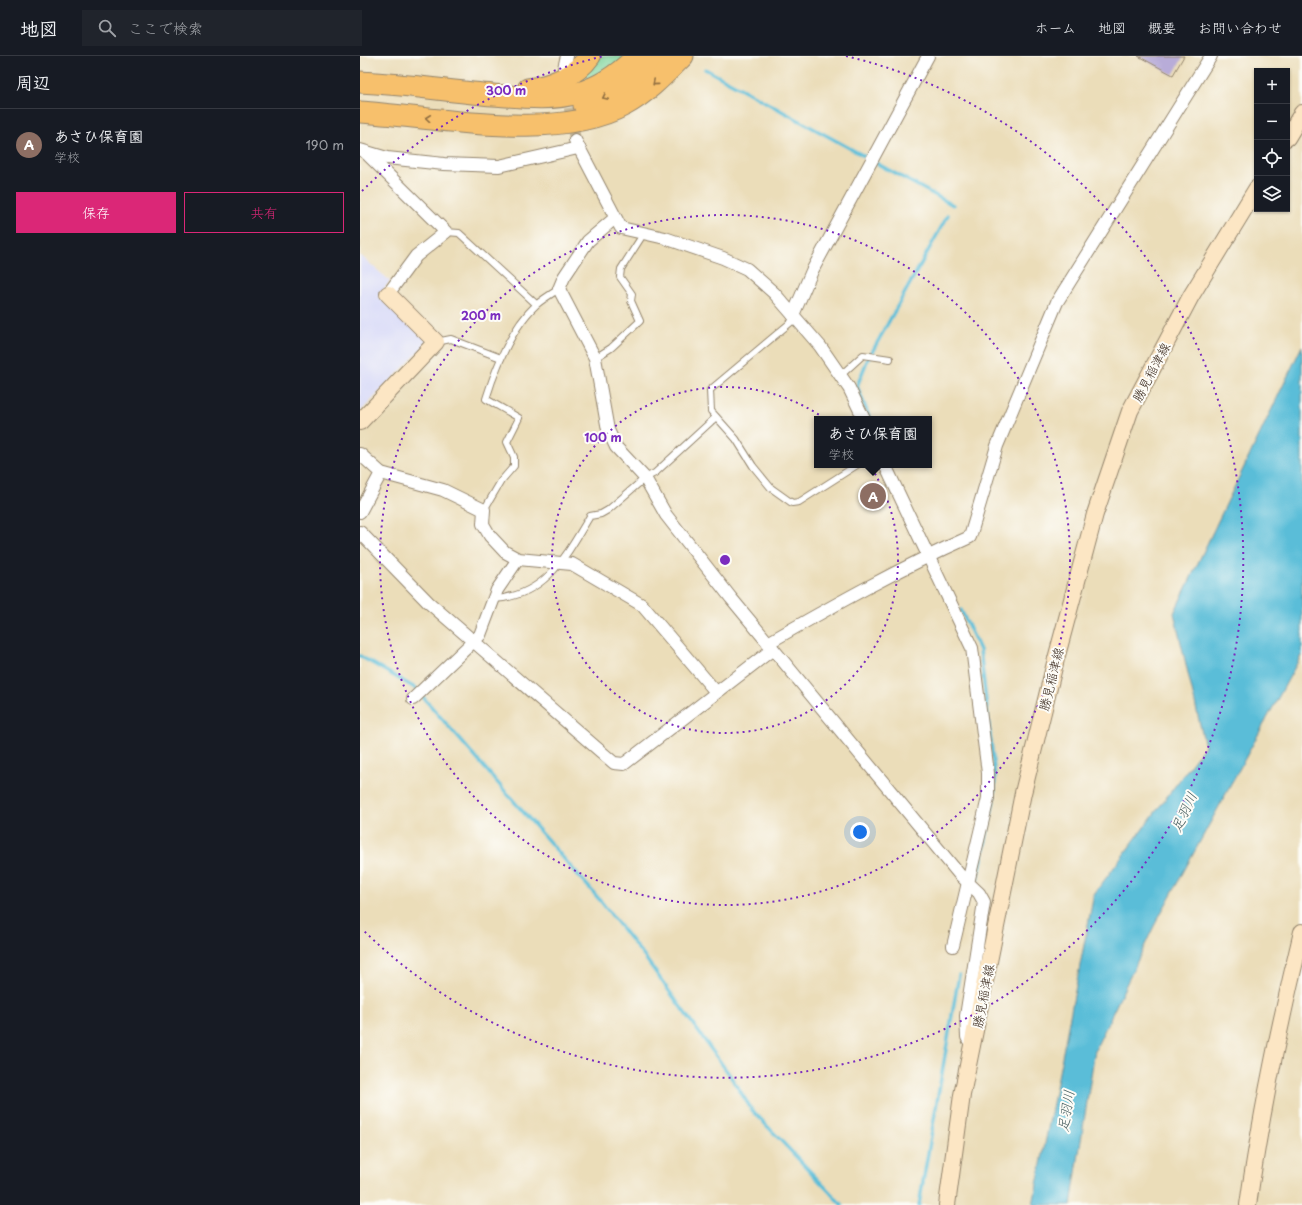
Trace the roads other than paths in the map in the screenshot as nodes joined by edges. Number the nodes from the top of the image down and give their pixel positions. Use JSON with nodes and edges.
{"nodes":[{"id":1,"x":567,"y":56,"type":"edge"},
{"id":2,"x":590,"y":56,"type":"edge"},
{"id":3,"x":637,"y":56,"type":"edge"},
{"id":4,"x":657,"y":56,"type":"edge"},
{"id":5,"x":683,"y":56,"type":"edge"},
{"id":6,"x":928,"y":56,"type":"edge"},
{"id":7,"x":1211,"y":56,"type":"edge"},
{"id":8,"x":564,"y":68,"type":"dead end"},
{"id":9,"x":365,"y":81,"type":"edge"},
{"id":10,"x":469,"y":93,"type":"junction"},
{"id":11,"x":364,"y":111,"type":"edge"},
{"id":12,"x":1302,"y":113,"type":"edge"},
{"id":13,"x":467,"y":122,"type":"junction"},
{"id":14,"x":1290,"y":133,"type":"edge"},
{"id":15,"x":362,"y":151,"type":"edge"},
{"id":16,"x":1254,"y":193,"type":"edge"},
{"id":17,"x":615,"y":218,"type":"junction"},
{"id":18,"x":446,"y":232,"type":"junction"},
{"id":19,"x":644,"y":233,"type":"junction"},
{"id":20,"x":559,"y":289,"type":"junction"},
{"id":21,"x":388,"y":294,"type":"joint"},
{"id":22,"x":536,"y":304,"type":"junction"},
{"id":23,"x":794,"y":317,"type":"junction"},
{"id":24,"x":436,"y":342,"type":"junction"},
{"id":25,"x":501,"y":358,"type":"junction"},
{"id":26,"x":595,"y":358,"type":"junction"},
{"id":27,"x":890,"y":359,"type":"dead end"},
{"id":28,"x":841,"y":375,"type":"junction"},
{"id":29,"x":863,"y":416,"type":"edge"},
{"id":30,"x":716,"y":417,"type":"junction"},
{"id":31,"x":360,"y":422,"type":"edge"},
{"id":32,"x":360,"y":454,"type":"edge"},
{"id":33,"x":852,"y":468,"type":"edge"},
{"id":34,"x":888,"y":468,"type":"edge"},
{"id":35,"x":381,"y":473,"type":"junction"},
{"id":36,"x":645,"y":478,"type":"junction"},
{"id":37,"x":484,"y":510,"type":"junction"},
{"id":38,"x":360,"y":512,"type":"edge"},
{"id":39,"x":360,"y":532,"type":"edge"},
{"id":40,"x":931,"y":554,"type":"junction"},
{"id":41,"x":518,"y":559,"type":"junction"},
{"id":42,"x":562,"y":562,"type":"junction"},
{"id":43,"x":494,"y":599,"type":"junction"},
{"id":44,"x":474,"y":641,"type":"junction"},
{"id":45,"x":771,"y":646,"type":"junction"},
{"id":46,"x":716,"y":692,"type":"junction"},
{"id":47,"x":417,"y":695,"type":"dead end"},
{"id":48,"x":967,"y":882,"type":"junction"},
{"id":49,"x":1302,"y":932,"type":"edge"},
{"id":50,"x":952,"y":946,"type":"dead end"},
{"id":51,"x":972,"y":1047,"type":"junction"},
{"id":52,"x":947,"y":1205,"type":"edge"},
{"id":53,"x":1248,"y":1205,"type":"edge"}],
"edges":[{"from":1,"to":8,"type":"street"},
{"from":2,"to":10,"type":"highway"},
{"from":3,"to":10,"type":"highway"},
{"from":4,"to":13,"type":"highway","one_way":true},
{"from":5,"to":13,"type":"highway","one_way":true},
{"from":6,"to":23,"type":"street"},
{"from":7,"to":40,"type":"street"},
{"from":9,"to":10,"type":"highway"},
{"from":13,"to":11,"type":"highway","one_way":true},
{"from":12,"to":14,"type":"main road"},
{"from":15,"to":17,"type":"street"},
{"from":15,"to":18,"type":"street"},
{"from":16,"to":51,"type":"main road","name":"勝見稲津線"},
{"from":17,"to":19,"type":"street"},
{"from":17,"to":20,"type":"street"},
{"from":18,"to":21,"type":"street"},
{"from":18,"to":22,"type":"lane"},
{"from":19,"to":23,"type":"street"},
{"from":19,"to":26,"type":"lane"},
{"from":20,"to":22,"type":"lane"},
{"from":20,"to":26,"type":"street"},
{"from":21,"to":24,"type":"main road"},
{"from":22,"to":25,"type":"lane"},
{"from":23,"to":28,"type":"street"},
{"from":23,"to":30,"type":"lane"},
{"from":24,"to":25,"type":"lane"},
{"from":24,"to":31,"type":"main road"},
{"from":25,"to":37,"type":"lane"},
{"from":26,"to":36,"type":"street"},
{"from":27,"to":28,"type":"lane"},
{"from":28,"to":29,"type":"street"},
{"from":30,"to":33,"type":"lane"},
{"from":30,"to":36,"type":"lane"},
{"from":32,"to":35,"type":"street"},
{"from":34,"to":40,"type":"street"},
{"from":35,"to":37,"type":"street"},
{"from":35,"to":38,"type":"street"},
{"from":36,"to":42,"type":"lane"},
{"from":36,"to":45,"type":"street"},
{"from":37,"to":41,"type":"street"},
{"from":39,"to":44,"type":"street"},
{"from":40,"to":45,"type":"street"},
{"from":40,"to":48,"type":"street"},
{"from":41,"to":42,"type":"street"},
{"from":41,"to":43,"type":"street"},
{"from":42,"to":43,"type":"lane"},
{"from":42,"to":46,"type":"street"},
{"from":43,"to":44,"type":"street"},
{"from":44,"to":46,"type":"street"},
{"from":44,"to":47,"type":"street"},
{"from":45,"to":46,"type":"street"},
{"from":45,"to":48,"type":"street"},
{"from":48,"to":50,"type":"street"},
{"from":48,"to":51,"type":"street"},
{"from":49,"to":53,"type":"main road"},
{"from":51,"to":52,"type":"main road","name":"勝見稲津線"}]}
